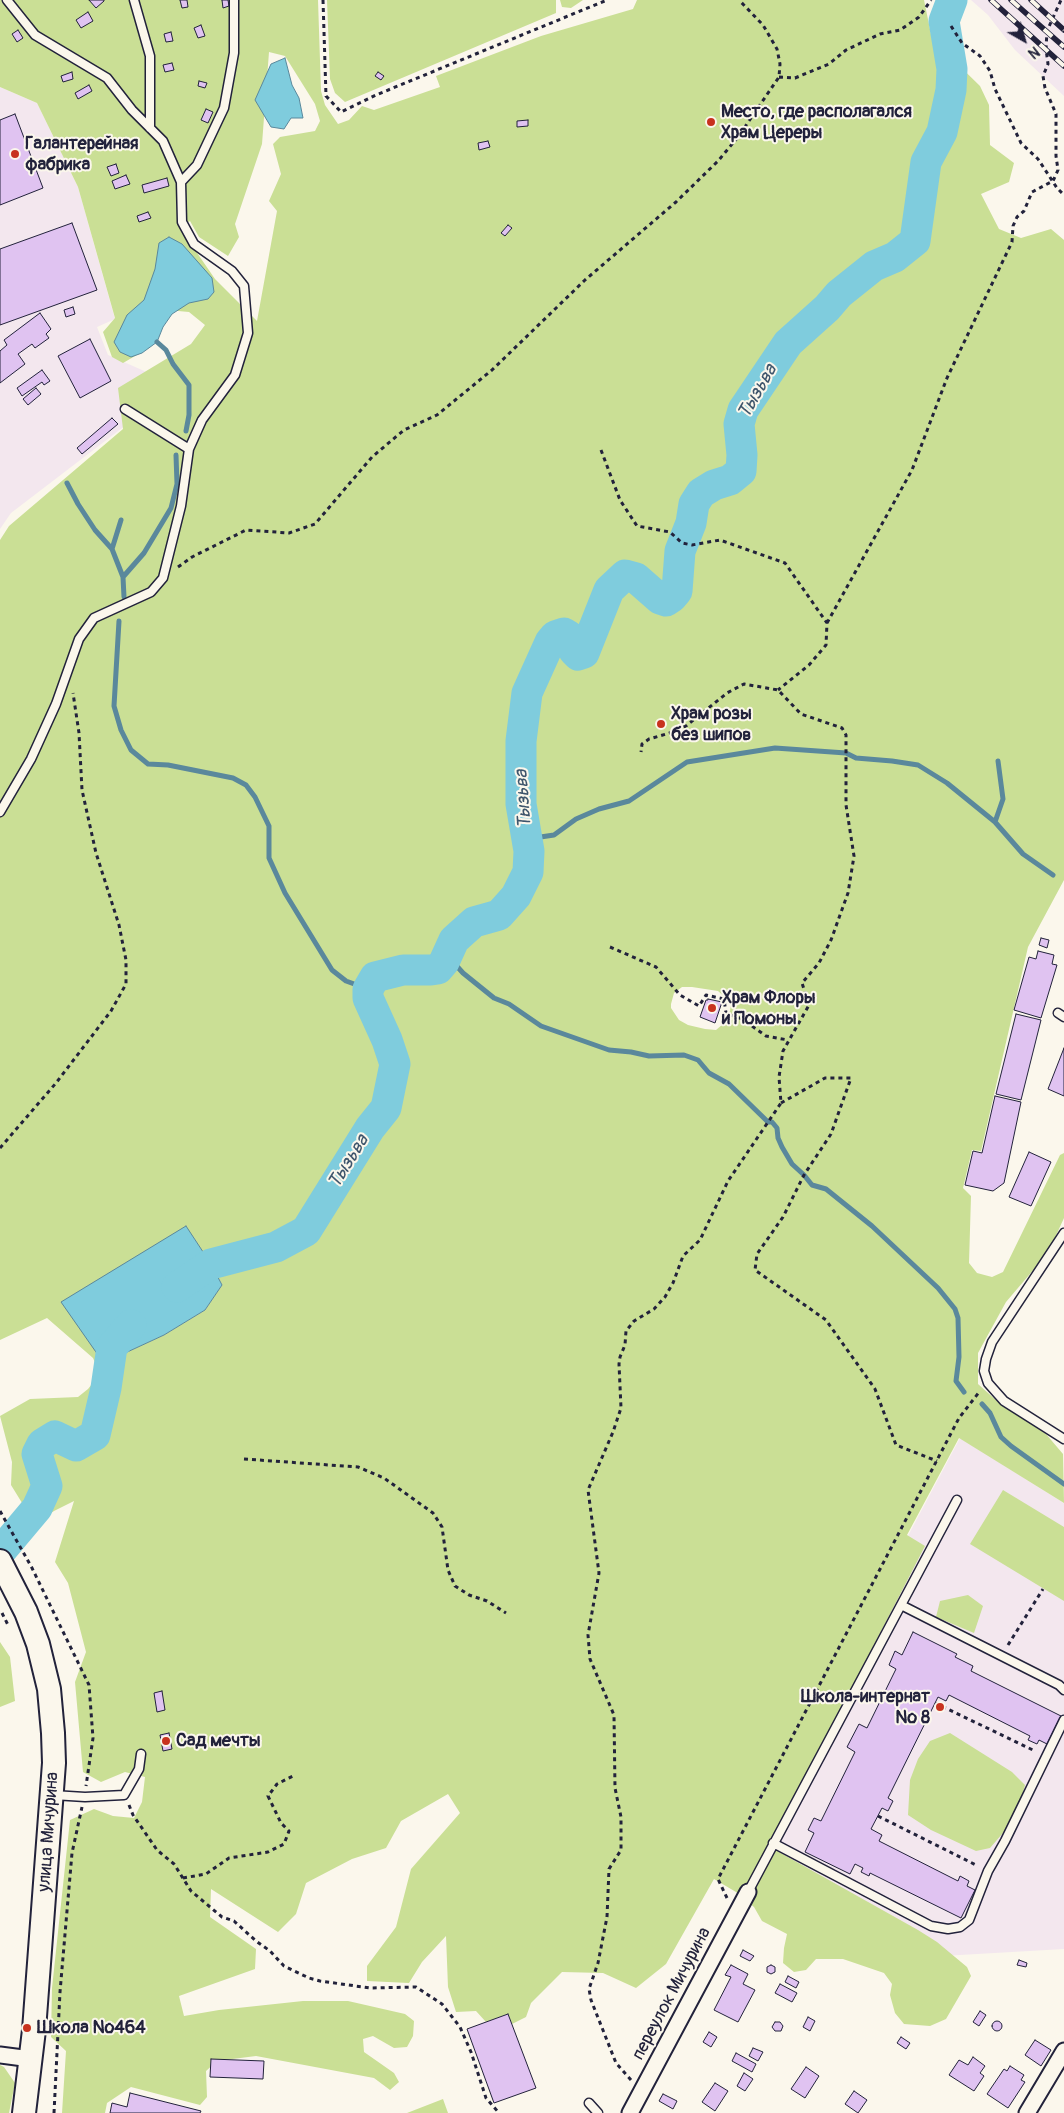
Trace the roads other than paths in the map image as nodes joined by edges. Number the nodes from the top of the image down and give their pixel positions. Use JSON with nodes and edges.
{"nodes":[{"id":1,"x":7,"y":0,"type":"edge"},
{"id":2,"x":134,"y":0,"type":"edge"},
{"id":3,"x":234,"y":0,"type":"edge"},
{"id":4,"x":150,"y":128,"type":"junction"},
{"id":5,"x":181,"y":182,"type":"junction"},
{"id":6,"x":125,"y":409,"type":"dead end"},
{"id":7,"x":189,"y":449,"type":"junction"},
{"id":8,"x":0,"y":812,"type":"edge"},
{"id":9,"x":1064,"y":1233,"type":"edge"},
{"id":10,"x":1064,"y":1439,"type":"edge"},
{"id":11,"x":957,"y":1500,"type":"dead end"},
{"id":12,"x":0,"y":1561,"type":"edge"},
{"id":13,"x":901,"y":1605,"type":"junction"},
{"id":14,"x":1064,"y":1690,"type":"edge"},
{"id":15,"x":1064,"y":1720,"type":"edge"},
{"id":16,"x":141,"y":1754,"type":"dead end"},
{"id":17,"x":52,"y":1795,"type":"junction"},
{"id":18,"x":774,"y":1843,"type":"junction"},
{"id":19,"x":748,"y":1892,"type":"joint"},
{"id":20,"x":1064,"y":2051,"type":"edge"},
{"id":21,"x":0,"y":2055,"type":"edge"},
{"id":22,"x":31,"y":2059,"type":"junction"},
{"id":23,"x":590,"y":2103,"type":"dead end"},
{"id":24,"x":24,"y":2113,"type":"edge"},
{"id":25,"x":598,"y":2113,"type":"edge"},
{"id":26,"x":630,"y":2113,"type":"edge"},
{"id":27,"x":1027,"y":2113,"type":"edge"}],
"edges":[{"from":1,"to":4,"type":"lane"},
{"from":2,"to":4,"type":"lane"},
{"from":3,"to":5,"type":"lane"},
{"from":4,"to":5,"type":"lane"},
{"from":5,"to":7,"type":"lane"},
{"from":6,"to":7,"type":"lane"},
{"from":7,"to":8,"type":"lane"},
{"from":9,"to":10,"type":"lane"},
{"from":11,"to":13,"type":"lane"},
{"from":12,"to":17,"type":"main road","name":"улица Мичурина"},
{"from":13,"to":14,"type":"lane"},
{"from":13,"to":18,"type":"lane"},
{"from":15,"to":18,"type":"lane"},
{"from":16,"to":17,"type":"lane"},
{"from":17,"to":22,"type":"main road","name":"улица Мичурина"},
{"from":18,"to":19,"type":"lane"},
{"from":19,"to":26,"type":"street","name":"переулок Мичурина"},
{"from":20,"to":27,"type":"street"},
{"from":21,"to":22,"type":"street"},
{"from":22,"to":24,"type":"main road","name":"улица Мичурина"},
{"from":23,"to":25,"type":"lane"}]}
